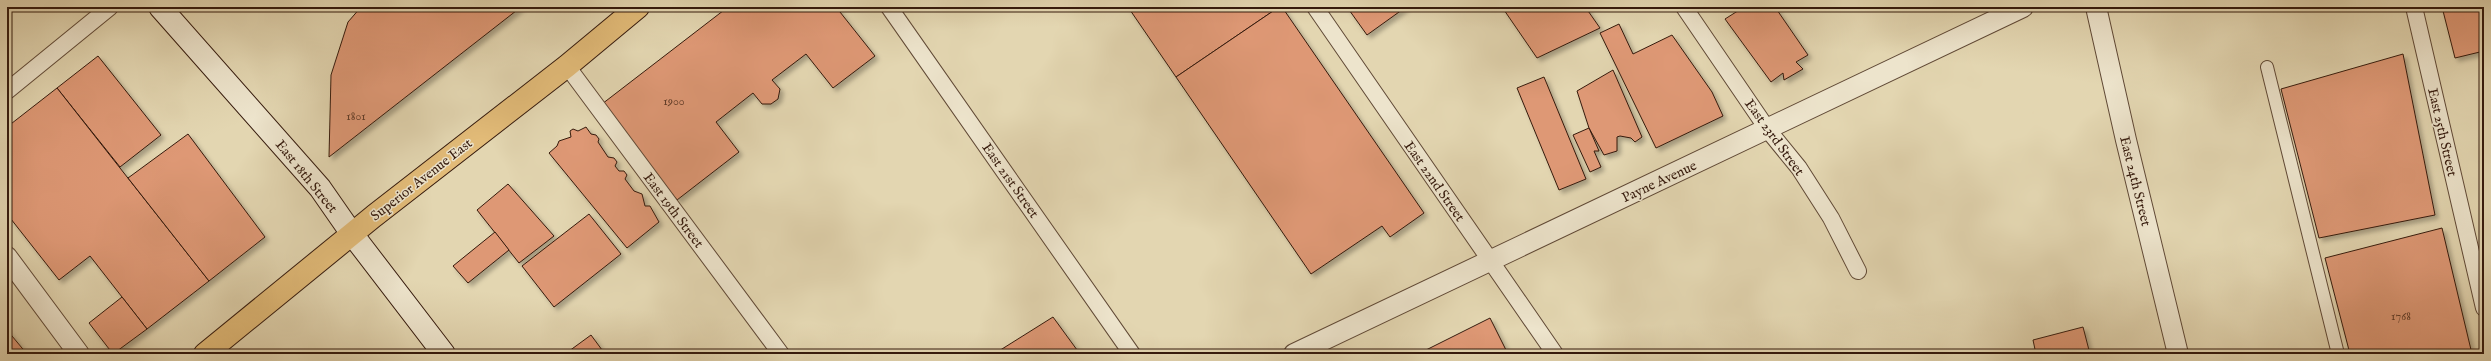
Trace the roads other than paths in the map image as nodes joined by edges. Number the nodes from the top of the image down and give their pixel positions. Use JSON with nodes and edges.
{"nodes":[{"id":1,"x":110,"y":7,"type":"edge"},
{"id":2,"x":160,"y":7,"type":"edge"},
{"id":3,"x":638,"y":7,"type":"edge"},
{"id":4,"x":889,"y":7,"type":"edge"},
{"id":5,"x":1315,"y":7,"type":"edge"},
{"id":6,"x":1684,"y":7,"type":"edge"},
{"id":7,"x":2023,"y":7,"type":"edge"},
{"id":8,"x":2096,"y":7,"type":"edge"},
{"id":9,"x":2414,"y":7,"type":"edge"},
{"id":10,"x":567,"y":66,"type":"junction"},
{"id":11,"x":2267,"y":67,"type":"dead end"},
{"id":12,"x":7,"y":91,"type":"edge"},
{"id":13,"x":1768,"y":130,"type":"junction"},
{"id":14,"x":352,"y":234,"type":"junction"},
{"id":15,"x":7,"y":257,"type":"edge"},
{"id":16,"x":2479,"y":257,"type":"edge"},
{"id":17,"x":1490,"y":261,"type":"junction"},
{"id":18,"x":1858,"y":271,"type":"dead end"},
{"id":19,"x":2484,"y":308,"type":"edge"},
{"id":20,"x":79,"y":354,"type":"edge"},
{"id":21,"x":205,"y":354,"type":"edge"},
{"id":22,"x":444,"y":354,"type":"edge"},
{"id":23,"x":781,"y":354,"type":"edge"},
{"id":24,"x":1132,"y":354,"type":"edge"},
{"id":25,"x":1294,"y":354,"type":"edge"},
{"id":26,"x":1555,"y":354,"type":"edge"},
{"id":27,"x":2178,"y":354,"type":"edge"},
{"id":28,"x":2338,"y":354,"type":"edge"}],
"edges":[{"from":1,"to":12,"type":"street"},
{"from":2,"to":14,"type":"main road","name":"East 18th Street"},
{"from":3,"to":10,"type":"main road","name":"Superior Avenue East"},
{"from":4,"to":24,"type":"street","name":"East 21st Street"},
{"from":5,"to":17,"type":"street","name":"East 22nd Street"},
{"from":6,"to":13,"type":"street","name":"East 23rd Street"},
{"from":7,"to":13,"type":"street","name":"Payne Avenue"},
{"from":8,"to":27,"type":"street","name":"East 24th Street"},
{"from":9,"to":16,"type":"street","name":"East 25th Street"},
{"from":10,"to":14,"type":"main road","name":"Superior Avenue East"},
{"from":10,"to":23,"type":"street","name":"East 19th Street"},
{"from":11,"to":28,"type":"street"},
{"from":13,"to":17,"type":"street","name":"Payne Avenue"},
{"from":13,"to":18,"type":"street","name":"East 23rd Street"},
{"from":14,"to":21,"type":"main road","name":"Superior Avenue East"},
{"from":14,"to":22,"type":"main road","name":"East 18th Street"},
{"from":15,"to":20,"type":"street"},
{"from":16,"to":19,"type":"street","name":"East 25th Street"},
{"from":17,"to":25,"type":"street","name":"Payne Avenue"},
{"from":17,"to":26,"type":"street","name":"East 22nd Street"}]}
